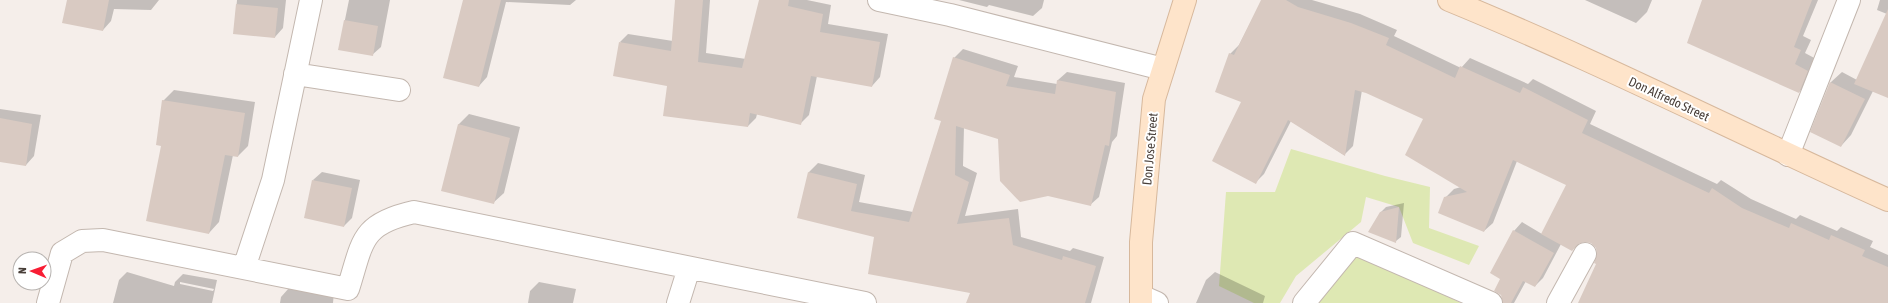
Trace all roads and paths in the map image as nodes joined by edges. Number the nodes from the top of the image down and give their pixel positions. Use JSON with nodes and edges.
{"nodes":[{"id":1,"x":311,"y":0,"type":"edge"},
{"id":2,"x":879,"y":0,"type":"edge"},
{"id":3,"x":1185,"y":0,"type":"edge"},
{"id":4,"x":1449,"y":0,"type":"edge"},
{"id":5,"x":1849,"y":0,"type":"edge"},
{"id":6,"x":1163,"y":70,"type":"junction"},
{"id":7,"x":295,"y":74,"type":"junction"},
{"id":8,"x":399,"y":90,"type":"dead end"},
{"id":9,"x":1788,"y":155,"type":"junction"},
{"id":10,"x":1888,"y":200,"type":"edge"},
{"id":11,"x":1585,"y":254,"type":"dead end"},
{"id":12,"x":244,"y":268,"type":"junction"},
{"id":13,"x":689,"y":268,"type":"junction"},
{"id":14,"x":1146,"y":300,"type":"edge"},
{"id":15,"x":48,"y":303,"type":"edge"},
{"id":16,"x":678,"y":303,"type":"edge"},
{"id":17,"x":865,"y":303,"type":"edge"},
{"id":18,"x":1304,"y":303,"type":"edge"},
{"id":19,"x":1491,"y":303,"type":"edge"},
{"id":20,"x":1558,"y":303,"type":"edge"}],
"edges":[{"from":1,"to":7,"type":"street"},
{"from":2,"to":6,"type":"street"},
{"from":3,"to":6,"type":"street","name":"Don Jose Street"},
{"from":4,"to":9,"type":"street","name":"Don Alfredo Street"},
{"from":5,"to":9,"type":"street"},
{"from":6,"to":14,"type":"street","name":"Don Jose Street"},
{"from":7,"to":8,"type":"street"},
{"from":7,"to":12,"type":"street"},
{"from":9,"to":10,"type":"street","name":"Don Alfredo Street"},
{"from":11,"to":20,"type":"street"},
{"from":12,"to":13,"type":"street"},
{"from":12,"to":15,"type":"street"},
{"from":13,"to":16,"type":"street"},
{"from":13,"to":17,"type":"street"},
{"from":18,"to":19,"type":"street"}]}
